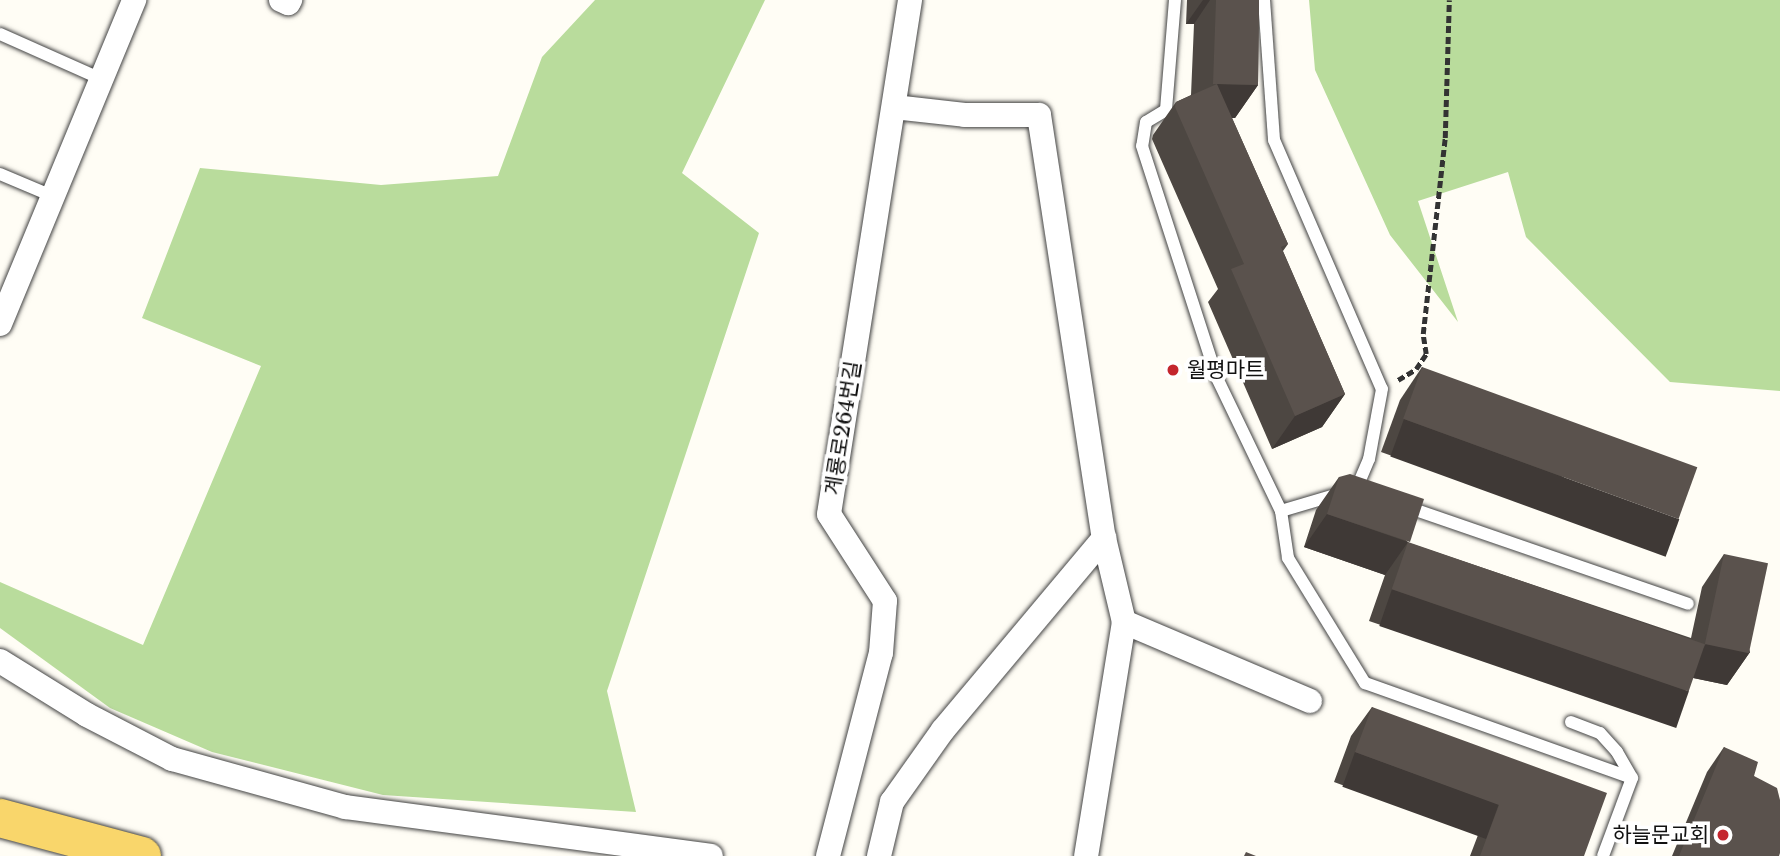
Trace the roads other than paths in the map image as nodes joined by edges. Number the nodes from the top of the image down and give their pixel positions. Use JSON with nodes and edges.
{"nodes":[{"id":1,"x":134,"y":0,"type":"edge"},
{"id":2,"x":281,"y":0,"type":"edge"},
{"id":3,"x":290,"y":0,"type":"edge"},
{"id":4,"x":910,"y":0,"type":"edge"},
{"id":5,"x":1175,"y":0,"type":"edge"},
{"id":6,"x":1264,"y":0,"type":"edge"},
{"id":7,"x":0,"y":34,"type":"edge"},
{"id":8,"x":101,"y":79,"type":"junction"},
{"id":9,"x":894,"y":107,"type":"junction"},
{"id":10,"x":0,"y":174,"type":"edge"},
{"id":11,"x":52,"y":196,"type":"junction"},
{"id":12,"x":0,"y":324,"type":"edge"},
{"id":13,"x":1355,"y":489,"type":"junction"},
{"id":14,"x":1368,"y":493,"type":"edge"},
{"id":15,"x":1393,"y":502,"type":"edge"},
{"id":16,"x":1282,"y":511,"type":"junction"},
{"id":17,"x":1104,"y":538,"type":"junction"},
{"id":18,"x":1688,"y":604,"type":"dead end"},
{"id":19,"x":1124,"y":622,"type":"junction"},
{"id":20,"x":0,"y":661,"type":"edge"},
{"id":21,"x":1310,"y":701,"type":"dead end"},
{"id":22,"x":1571,"y":722,"type":"dead end"},
{"id":23,"x":1632,"y":778,"type":"junction"},
{"id":24,"x":0,"y":818,"type":"edge"},
{"id":25,"x":142,"y":856,"type":"edge"},
{"id":26,"x":711,"y":856,"type":"edge"},
{"id":27,"x":828,"y":856,"type":"edge"},
{"id":28,"x":878,"y":856,"type":"edge"},
{"id":29,"x":1086,"y":856,"type":"edge"},
{"id":30,"x":1603,"y":856,"type":"edge"}],
"edges":[{"from":1,"to":8,"type":"street"},
{"from":2,"to":3,"type":"street"},
{"from":4,"to":9,"type":"street","name":"계룡로264번길"},
{"from":5,"to":16,"type":"lane"},
{"from":6,"to":13,"type":"lane"},
{"from":7,"to":8,"type":"lane"},
{"from":8,"to":11,"type":"street"},
{"from":9,"to":17,"type":"street"},
{"from":9,"to":27,"type":"street","name":"계룡로264번길"},
{"from":10,"to":11,"type":"lane"},
{"from":11,"to":12,"type":"street"},
{"from":13,"to":14,"type":"lane"},
{"from":13,"to":16,"type":"lane"},
{"from":15,"to":18,"type":"lane"},
{"from":16,"to":23,"type":"lane"},
{"from":17,"to":19,"type":"street"},
{"from":17,"to":28,"type":"street"},
{"from":19,"to":21,"type":"street"},
{"from":19,"to":29,"type":"street"},
{"from":20,"to":26,"type":"street"},
{"from":22,"to":23,"type":"lane"},
{"from":23,"to":30,"type":"lane"},
{"from":24,"to":25,"type":"main road"}]}
